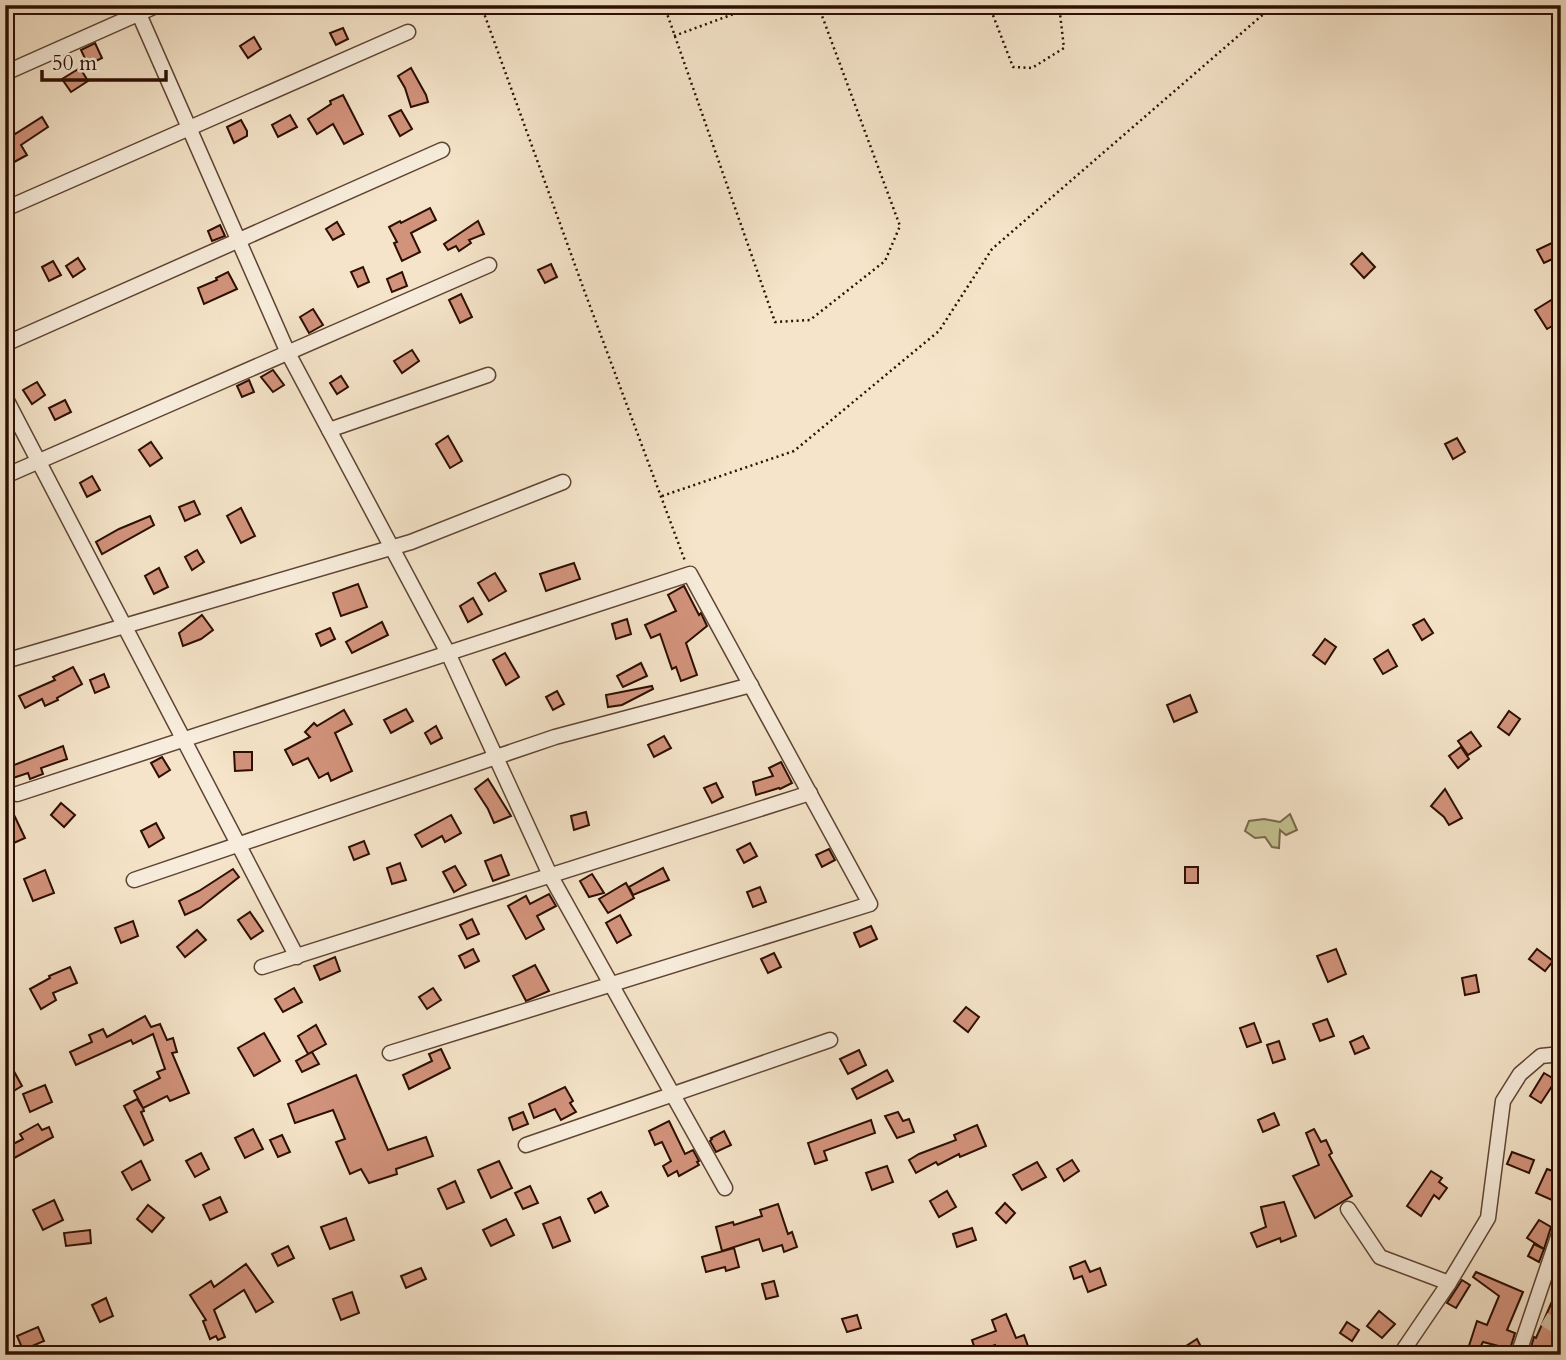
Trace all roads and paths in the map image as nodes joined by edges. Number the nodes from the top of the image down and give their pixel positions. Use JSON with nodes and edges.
{"nodes":[{"id":1,"x":158,"y":5,"type":"edge"},
{"id":2,"x":481,"y":5,"type":"edge"},
{"id":3,"x":664,"y":5,"type":"edge"},
{"id":4,"x":758,"y":5,"type":"edge"},
{"id":5,"x":818,"y":5,"type":"edge"},
{"id":6,"x":989,"y":5,"type":"edge"},
{"id":7,"x":1059,"y":5,"type":"edge"},
{"id":8,"x":1274,"y":5,"type":"edge"},
{"id":9,"x":136,"y":10,"type":"edge"},
{"id":10,"x":408,"y":32,"type":"dead end"},
{"id":11,"x":674,"y":36,"type":"junction"},
{"id":12,"x":5,"y":73,"type":"edge"},
{"id":13,"x":189,"y":128,"type":"junction"},
{"id":14,"x":442,"y":150,"type":"dead end"},
{"id":15,"x":5,"y":209,"type":"edge"},
{"id":16,"x":238,"y":240,"type":"junction"},
{"id":17,"x":489,"y":265,"type":"dead end"},
{"id":18,"x":5,"y":344,"type":"edge"},
{"id":19,"x":288,"y":353,"type":"junction"},
{"id":20,"x":488,"y":375,"type":"dead end"},
{"id":21,"x":5,"y":397,"type":"edge"},
{"id":22,"x":329,"y":430,"type":"junction"},
{"id":23,"x":39,"y":461,"type":"junction"},
{"id":24,"x":5,"y":476,"type":"edge"},
{"id":25,"x":563,"y":482,"type":"dead end"},
{"id":26,"x":662,"y":496,"type":"junction"},
{"id":27,"x":392,"y":547,"type":"junction"},
{"id":28,"x":690,"y":574,"type":"junction"},
{"id":29,"x":125,"y":626,"type":"junction"},
{"id":30,"x":448,"y":653,"type":"junction"},
{"id":31,"x":5,"y":662,"type":"edge"},
{"id":32,"x":751,"y":685,"type":"junction"},
{"id":33,"x":184,"y":740,"type":"junction"},
{"id":34,"x":496,"y":757,"type":"junction"},
{"id":35,"x":810,"y":793,"type":"junction"},
{"id":36,"x":18,"y":794,"type":"dead end"},
{"id":37,"x":239,"y":845,"type":"junction"},
{"id":38,"x":550,"y":875,"type":"junction"},
{"id":39,"x":134,"y":880,"type":"dead end"},
{"id":40,"x":297,"y":957,"type":"junction"},
{"id":41,"x":262,"y":967,"type":"dead end"},
{"id":42,"x":611,"y":984,"type":"junction"},
{"id":43,"x":830,"y":1040,"type":"dead end"},
{"id":44,"x":390,"y":1053,"type":"dead end"},
{"id":45,"x":1561,"y":1054,"type":"edge"},
{"id":46,"x":673,"y":1095,"type":"junction"},
{"id":47,"x":526,"y":1145,"type":"dead end"},
{"id":48,"x":725,"y":1188,"type":"dead end"},
{"id":49,"x":1348,"y":1209,"type":"dead end"},
{"id":50,"x":1561,"y":1228,"type":"edge"},
{"id":51,"x":1448,"y":1283,"type":"junction"},
{"id":52,"x":1400,"y":1355,"type":"edge"},
{"id":53,"x":1518,"y":1355,"type":"edge"}],
"edges":[{"from":1,"to":9,"type":"street"},
{"from":2,"to":26,"type":"path"},
{"from":3,"to":11,"type":"path"},
{"from":4,"to":11,"type":"path"},
{"from":5,"to":11,"type":"path"},
{"from":6,"to":7,"type":"path"},
{"from":8,"to":26,"type":"path"},
{"from":9,"to":12,"type":"street"},
{"from":9,"to":13,"type":"street"},
{"from":10,"to":13,"type":"street"},
{"from":13,"to":15,"type":"street"},
{"from":13,"to":16,"type":"street"},
{"from":14,"to":16,"type":"street"},
{"from":16,"to":18,"type":"street"},
{"from":16,"to":19,"type":"street"},
{"from":17,"to":19,"type":"street"},
{"from":19,"to":22,"type":"street"},
{"from":19,"to":23,"type":"street"},
{"from":20,"to":22,"type":"street"},
{"from":21,"to":23,"type":"street"},
{"from":22,"to":27,"type":"street"},
{"from":23,"to":24,"type":"street"},
{"from":23,"to":29,"type":"street"},
{"from":25,"to":27,"type":"street"},
{"from":26,"to":28,"type":"path"},
{"from":27,"to":29,"type":"street"},
{"from":27,"to":30,"type":"street"},
{"from":28,"to":30,"type":"street"},
{"from":28,"to":32,"type":"street"},
{"from":29,"to":31,"type":"street"},
{"from":29,"to":33,"type":"street"},
{"from":30,"to":33,"type":"street"},
{"from":30,"to":34,"type":"street"},
{"from":32,"to":34,"type":"street"},
{"from":32,"to":35,"type":"street"},
{"from":33,"to":36,"type":"street"},
{"from":33,"to":37,"type":"street"},
{"from":34,"to":37,"type":"street"},
{"from":34,"to":38,"type":"street"},
{"from":35,"to":38,"type":"street"},
{"from":35,"to":42,"type":"street"},
{"from":37,"to":39,"type":"street"},
{"from":37,"to":40,"type":"street"},
{"from":38,"to":40,"type":"street"},
{"from":38,"to":42,"type":"street"},
{"from":40,"to":41,"type":"street"},
{"from":42,"to":44,"type":"street"},
{"from":42,"to":46,"type":"street"},
{"from":43,"to":46,"type":"street"},
{"from":45,"to":51,"type":"street"},
{"from":46,"to":47,"type":"street"},
{"from":46,"to":48,"type":"street"},
{"from":49,"to":51,"type":"street"},
{"from":50,"to":53,"type":"street"},
{"from":51,"to":52,"type":"street"}]}
